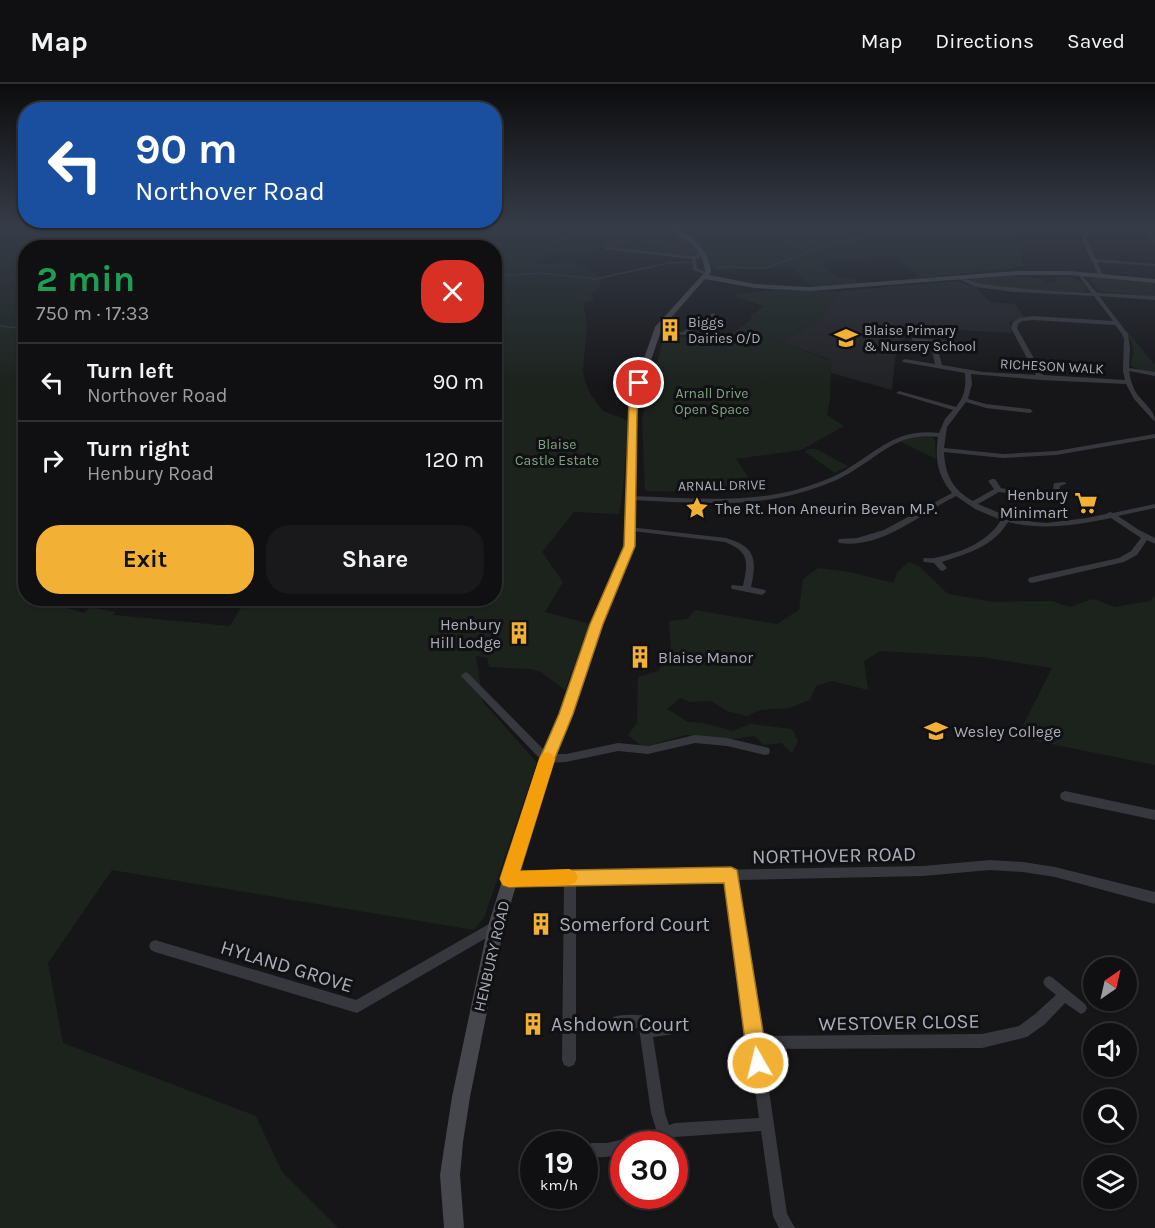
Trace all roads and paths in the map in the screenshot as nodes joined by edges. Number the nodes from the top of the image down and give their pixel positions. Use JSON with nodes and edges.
{"nodes":[{"id":1,"x":701,"y":281,"type":"edge"},
{"id":2,"x":736,"y":281,"type":"edge"},
{"id":3,"x":917,"y":281,"type":"edge"},
{"id":4,"x":968,"y":281,"type":"edge"},
{"id":5,"x":1086,"y":281,"type":"edge"},
{"id":6,"x":1095,"y":293,"type":"junction"},
{"id":7,"x":1155,"y":298,"type":"edge"},
{"id":8,"x":705,"y":312,"type":"dead end"},
{"id":9,"x":713,"y":315,"type":"junction"},
{"id":10,"x":722,"y":317,"type":"dead end"},
{"id":11,"x":1118,"y":323,"type":"junction"},
{"id":12,"x":657,"y":331,"type":"junction"},
{"id":13,"x":914,"y":339,"type":"dead end"},
{"id":14,"x":933,"y":341,"type":"junction"},
{"id":15,"x":963,"y":343,"type":"dead end"},
{"id":16,"x":905,"y":361,"type":"dead end"},
{"id":17,"x":939,"y":367,"type":"junction"},
{"id":18,"x":1126,"y":369,"type":"junction"},
{"id":19,"x":968,"y":372,"type":"junction"},
{"id":20,"x":1155,"y":374,"type":"edge"},
{"id":21,"x":1041,"y":378,"type":"junction"},
{"id":22,"x":1128,"y":382,"type":"junction"},
{"id":23,"x":899,"y":393,"type":"dead end"},
{"id":24,"x":965,"y":400,"type":"junction"},
{"id":25,"x":957,"y":409,"type":"junction"},
{"id":26,"x":1030,"y":411,"type":"dead end"},
{"id":27,"x":1155,"y":419,"type":"edge"},
{"id":28,"x":941,"y":435,"type":"junction"},
{"id":29,"x":1155,"y":436,"type":"edge"},
{"id":30,"x":940,"y":450,"type":"junction"},
{"id":31,"x":992,"y":481,"type":"dead end"},
{"id":32,"x":1062,"y":484,"type":"dead end"},
{"id":33,"x":998,"y":490,"type":"junction"},
{"id":34,"x":957,"y":493,"type":"junction"},
{"id":35,"x":632,"y":498,"type":"junction"},
{"id":36,"x":973,"y":504,"type":"junction"},
{"id":37,"x":1155,"y":506,"type":"edge"},
{"id":38,"x":1110,"y":514,"type":"junction"},
{"id":39,"x":1006,"y":518,"type":"junction"},
{"id":40,"x":632,"y":530,"type":"junction"},
{"id":41,"x":1151,"y":539,"type":"edge"},
{"id":42,"x":842,"y":541,"type":"dead end"},
{"id":43,"x":943,"y":568,"type":"dead end"},
{"id":44,"x":1035,"y":581,"type":"dead end"},
{"id":45,"x":735,"y":587,"type":"dead end"},
{"id":46,"x":747,"y":589,"type":"junction"},
{"id":47,"x":762,"y":592,"type":"dead end"},
{"id":48,"x":466,"y":676,"type":"dead end"},
{"id":49,"x":765,"y":751,"type":"dead end"},
{"id":50,"x":547,"y":758,"type":"junction"},
{"id":51,"x":1065,"y":796,"type":"dead end"},
{"id":52,"x":1155,"y":815,"type":"edge"},
{"id":53,"x":731,"y":875,"type":"junction"},
{"id":54,"x":570,"y":877,"type":"junction"},
{"id":55,"x":509,"y":879,"type":"junction"},
{"id":56,"x":1155,"y":898,"type":"edge"},
{"id":57,"x":495,"y":926,"type":"junction"},
{"id":58,"x":154,"y":946,"type":"dead end"},
{"id":59,"x":1049,"y":982,"type":"dead end"},
{"id":60,"x":1065,"y":995,"type":"junction"},
{"id":61,"x":1081,"y":1008,"type":"dead end"},
{"id":62,"x":618,"y":1022,"type":"dead end"},
{"id":63,"x":668,"y":1029,"type":"dead end"},
{"id":64,"x":645,"y":1031,"type":"junction"},
{"id":65,"x":755,"y":1043,"type":"junction"},
{"id":66,"x":569,"y":1060,"type":"dead end"},
{"id":67,"x":767,"y":1124,"type":"junction"},
{"id":68,"x":662,"y":1131,"type":"edge"},
{"id":69,"x":671,"y":1131,"type":"edge"},
{"id":70,"x":454,"y":1228,"type":"edge"},
{"id":71,"x":787,"y":1228,"type":"edge"}],
"edges":[{"from":1,"to":12,"type":"main road","name":"HENBURY ROAD"},
{"from":2,"to":3,"type":"main road"},
{"from":4,"to":6,"type":"street"},
{"from":5,"to":6,"type":"street"},
{"from":6,"to":7,"type":"street"},
{"from":6,"to":11,"type":"street"},
{"from":8,"to":9,"type":"street"},
{"from":9,"to":10,"type":"street"},
{"from":9,"to":12,"type":"street"},
{"from":11,"to":18,"type":"street"},
{"from":11,"to":21,"type":"street"},
{"from":12,"to":35,"type":"main road","name":"HENBURY ROAD"},
{"from":13,"to":14,"type":"street"},
{"from":14,"to":15,"type":"street"},
{"from":14,"to":17,"type":"street"},
{"from":16,"to":17,"type":"street","name":"RICHESON WALK"},
{"from":17,"to":19,"type":"street","name":"RICHESON WALK"},
{"from":18,"to":20,"type":"street"},
{"from":18,"to":22,"type":"street"},
{"from":19,"to":21,"type":"street","name":"RICHESON WALK"},
{"from":19,"to":24,"type":"street"},
{"from":21,"to":22,"type":"street","name":"RICHESON WALK"},
{"from":22,"to":27,"type":"street"},
{"from":23,"to":25,"type":"street"},
{"from":24,"to":25,"type":"street"},
{"from":24,"to":26,"type":"street"},
{"from":25,"to":28,"type":"street"},
{"from":28,"to":30,"type":"street"},
{"from":28,"to":35,"type":"street","name":"ARNALL DRIVE"},
{"from":29,"to":30,"type":"street"},
{"from":30,"to":34,"type":"street"},
{"from":31,"to":33,"type":"street"},
{"from":32,"to":33,"type":"street"},
{"from":33,"to":36,"type":"street"},
{"from":34,"to":36,"type":"street"},
{"from":34,"to":42,"type":"street"},
{"from":35,"to":40,"type":"main road","name":"HENBURY ROAD"},
{"from":36,"to":39,"type":"street"},
{"from":37,"to":38,"type":"street"},
{"from":38,"to":39,"type":"street"},
{"from":38,"to":41,"type":"street"},
{"from":39,"to":43,"type":"street"},
{"from":40,"to":46,"type":"street"},
{"from":40,"to":50,"type":"main road","name":"HENBURY ROAD"},
{"from":41,"to":44,"type":"street"},
{"from":45,"to":46,"type":"street"},
{"from":46,"to":47,"type":"street"},
{"from":48,"to":50,"type":"street"},
{"from":49,"to":50,"type":"street"},
{"from":50,"to":55,"type":"main road","name":"HENBURY ROAD"},
{"from":51,"to":52,"type":"street"},
{"from":53,"to":54,"type":"street","name":"NORTHOVER ROAD"},
{"from":53,"to":56,"type":"street","name":"NORTHOVER ROAD"},
{"from":53,"to":65,"type":"street"},
{"from":54,"to":55,"type":"street","name":"NORTHOVER ROAD"},
{"from":54,"to":66,"type":"street"},
{"from":55,"to":57,"type":"main road","name":"HENBURY ROAD"},
{"from":57,"to":58,"type":"street","name":"HYLAND GROVE"},
{"from":57,"to":70,"type":"main road","name":"HENBURY ROAD"},
{"from":59,"to":60,"type":"street"},
{"from":60,"to":61,"type":"street"},
{"from":60,"to":65,"type":"street","name":"WESTOVER CLOSE"},
{"from":62,"to":64,"type":"street"},
{"from":63,"to":64,"type":"street"},
{"from":64,"to":68,"type":"street"},
{"from":65,"to":67,"type":"street"},
{"from":67,"to":69,"type":"street"},
{"from":67,"to":71,"type":"street"}]}
